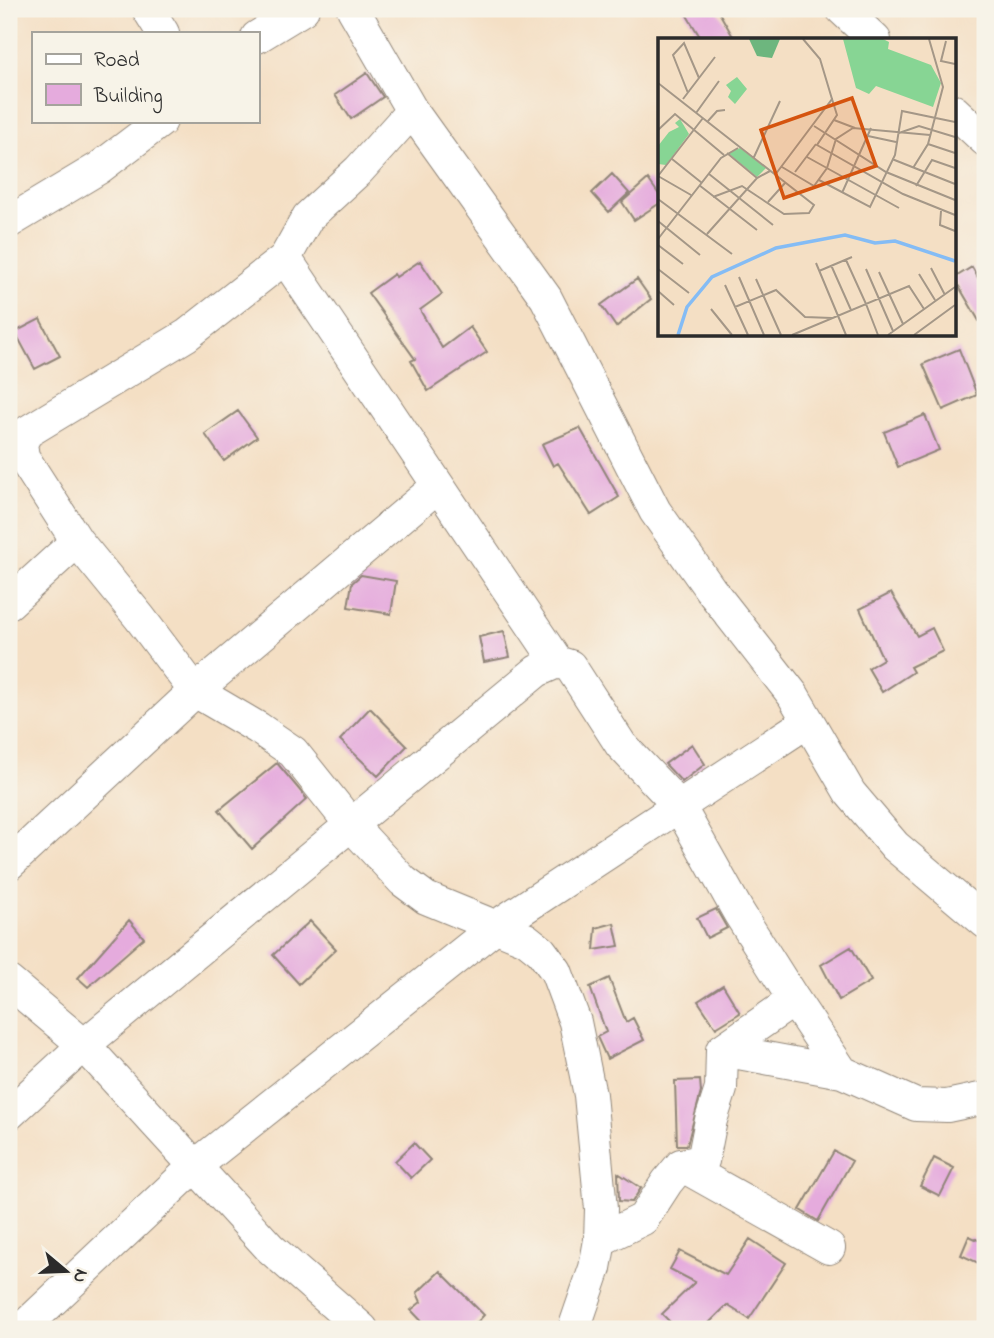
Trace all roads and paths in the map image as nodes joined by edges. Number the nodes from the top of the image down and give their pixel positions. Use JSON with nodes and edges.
{"nodes":[{"id":1,"x":148,"y":9,"type":"edge"},
{"id":2,"x":303,"y":9,"type":"edge"},
{"id":3,"x":353,"y":9,"type":"edge"},
{"id":4,"x":842,"y":9,"type":"edge"},
{"id":5,"x":162,"y":32,"type":"edge"},
{"id":6,"x":259,"y":36,"type":"edge"},
{"id":7,"x":873,"y":38,"type":"edge"},
{"id":8,"x":412,"y":111,"type":"junction"},
{"id":9,"x":956,"y":113,"type":"edge"},
{"id":10,"x":160,"y":122,"type":"edge"},
{"id":11,"x":985,"y":140,"type":"edge"},
{"id":12,"x":9,"y":222,"type":"edge"},
{"id":13,"x":285,"y":258,"type":"junction"},
{"id":14,"x":438,"y":486,"type":"junction"},
{"id":15,"x":77,"y":541,"type":"junction"},
{"id":16,"x":9,"y":603,"type":"edge"},
{"id":17,"x":557,"y":662,"type":"junction"},
{"id":18,"x":195,"y":691,"type":"junction"},
{"id":19,"x":807,"y":722,"type":"junction"},
{"id":20,"x":679,"y":806,"type":"junction"},
{"id":21,"x":352,"y":826,"type":"junction"},
{"id":22,"x":9,"y":864,"type":"edge"},
{"id":23,"x":985,"y":922,"type":"edge"},
{"id":24,"x":495,"y":927,"type":"junction"},
{"id":25,"x":9,"y":982,"type":"edge"},
{"id":26,"x":794,"y":1000,"type":"junction"},
{"id":27,"x":84,"y":1045,"type":"junction"},
{"id":28,"x":722,"y":1050,"type":"junction"},
{"id":29,"x":842,"y":1072,"type":"junction"},
{"id":30,"x":985,"y":1098,"type":"edge"},
{"id":31,"x":9,"y":1114,"type":"edge"},
{"id":32,"x":681,"y":1165,"type":"junction"},
{"id":33,"x":194,"y":1167,"type":"junction"},
{"id":34,"x":600,"y":1240,"type":"junction"},
{"id":35,"x":829,"y":1248,"type":"dead end"},
{"id":36,"x":22,"y":1329,"type":"edge"},
{"id":37,"x":362,"y":1329,"type":"edge"},
{"id":38,"x":574,"y":1329,"type":"edge"}],
"edges":[{"from":1,"to":5,"type":"street"},
{"from":2,"to":6,"type":"street"},
{"from":3,"to":8,"type":"street"},
{"from":4,"to":7,"type":"street"},
{"from":8,"to":13,"type":"street"},
{"from":8,"to":19,"type":"street"},
{"from":9,"to":11,"type":"street"},
{"from":10,"to":12,"type":"street"},
{"from":13,"to":14,"type":"street"},
{"from":13,"to":15,"type":"street"},
{"from":14,"to":17,"type":"street"},
{"from":14,"to":18,"type":"street"},
{"from":15,"to":16,"type":"street"},
{"from":15,"to":18,"type":"street"},
{"from":17,"to":20,"type":"street"},
{"from":17,"to":21,"type":"street"},
{"from":18,"to":21,"type":"street"},
{"from":18,"to":22,"type":"street"},
{"from":19,"to":20,"type":"street"},
{"from":19,"to":23,"type":"street"},
{"from":20,"to":24,"type":"street"},
{"from":20,"to":26,"type":"street"},
{"from":21,"to":24,"type":"street"},
{"from":21,"to":27,"type":"street"},
{"from":24,"to":33,"type":"street"},
{"from":24,"to":34,"type":"street"},
{"from":25,"to":27,"type":"street"},
{"from":26,"to":28,"type":"street"},
{"from":26,"to":29,"type":"street"},
{"from":27,"to":31,"type":"street"},
{"from":27,"to":33,"type":"street"},
{"from":28,"to":29,"type":"street"},
{"from":28,"to":32,"type":"street"},
{"from":29,"to":30,"type":"street"},
{"from":32,"to":34,"type":"street"},
{"from":32,"to":35,"type":"street"},
{"from":33,"to":36,"type":"street"},
{"from":33,"to":37,"type":"street"},
{"from":34,"to":38,"type":"street"}]}
